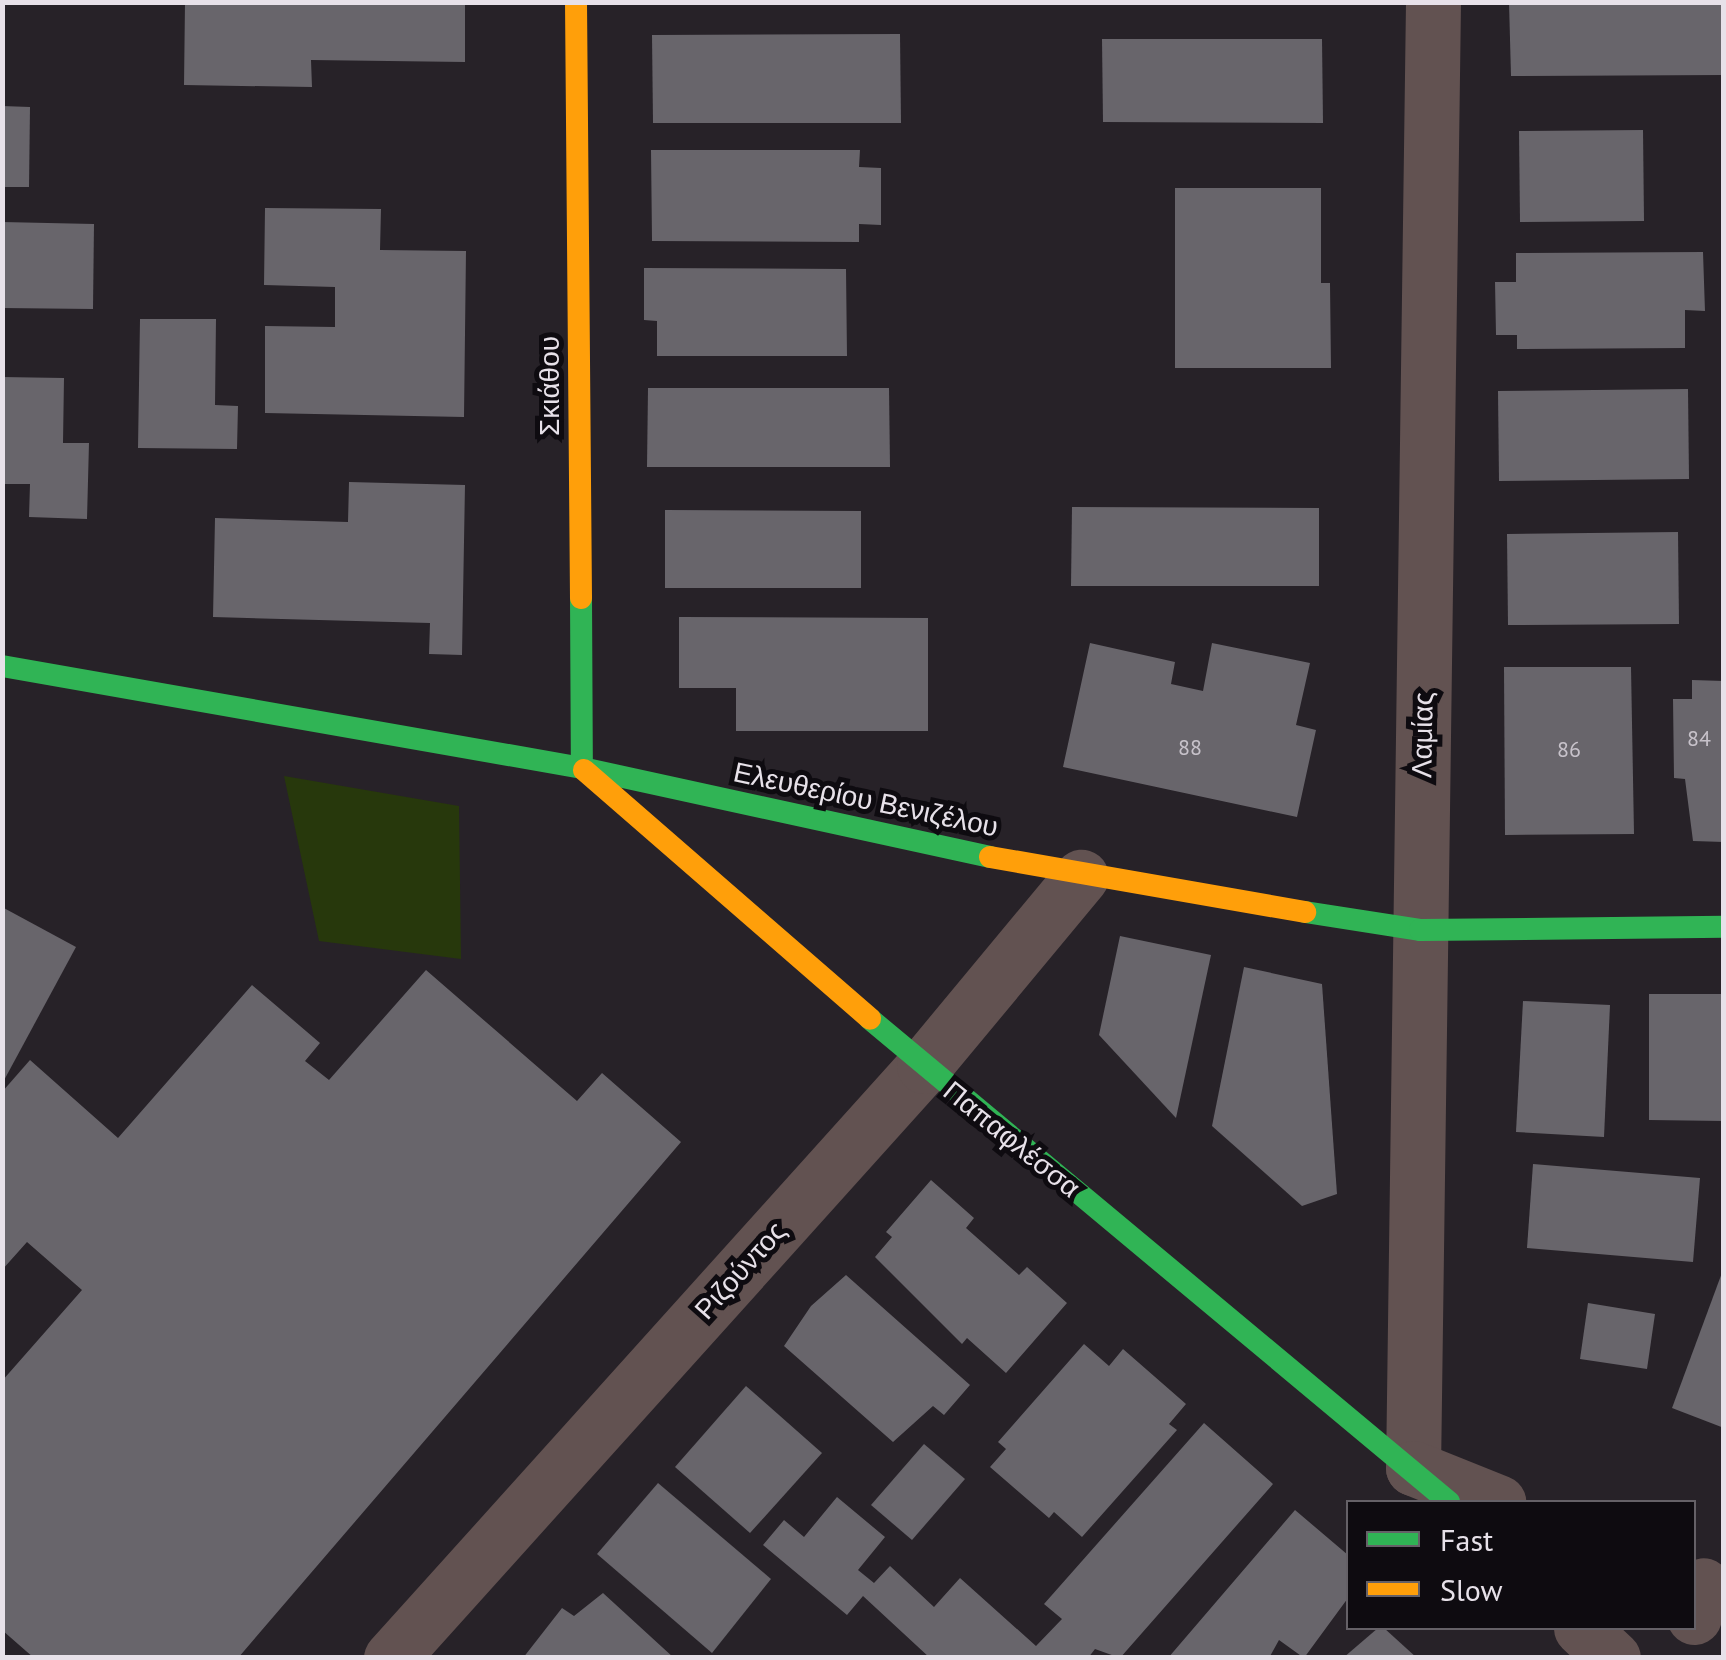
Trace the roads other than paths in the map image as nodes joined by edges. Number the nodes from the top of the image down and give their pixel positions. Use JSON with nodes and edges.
{"nodes":[{"id":1,"x":576,"y":2,"type":"edge"},
{"id":2,"x":1433,"y":2,"type":"edge"},
{"id":3,"x":2,"y":666,"type":"edge"},
{"id":4,"x":582,"y":768,"type":"junction"},
{"id":5,"x":1082,"y":876,"type":"junction"},
{"id":6,"x":1724,"y":927,"type":"edge"},
{"id":7,"x":1420,"y":930,"type":"junction"},
{"id":8,"x":924,"y":1066,"type":"junction"},
{"id":9,"x":1431,"y":1486,"type":"edge"},
{"id":10,"x":1490,"y":1500,"type":"edge"},
{"id":11,"x":1583,"y":1630,"type":"edge"},
{"id":12,"x":1691,"y":1630,"type":"edge"},
{"id":13,"x":391,"y":1658,"type":"edge"},
{"id":14,"x":1613,"y":1658,"type":"edge"},
{"id":15,"x":1681,"y":1658,"type":"edge"}],
"edges":[{"from":1,"to":4,"type":"street","name":"Σκιάθου"},
{"from":2,"to":7,"type":"street","name":"Λαμίας"},
{"from":3,"to":4,"type":"street","name":"Ελευθερίου Βενιζέλου"},
{"from":4,"to":5,"type":"street","name":"Ελευθερίου Βενιζέλου"},
{"from":4,"to":8,"type":"street","name":"Παπαφλέσσα"},
{"from":5,"to":7,"type":"street","name":"Ελευθερίου Βενιζέλου"},
{"from":5,"to":8,"type":"street","name":"Ριζούντος"},
{"from":6,"to":7,"type":"street","name":"Ελευθερίου Βενιζέλου"},
{"from":7,"to":9,"type":"street","name":"Λαμίας"},
{"from":8,"to":9,"type":"street","name":"Παπαφλέσσα"},
{"from":8,"to":13,"type":"street","name":"Ριζούντος"},
{"from":9,"to":10,"type":"street"},
{"from":11,"to":14,"type":"street"},
{"from":12,"to":15,"type":"street"}]}
